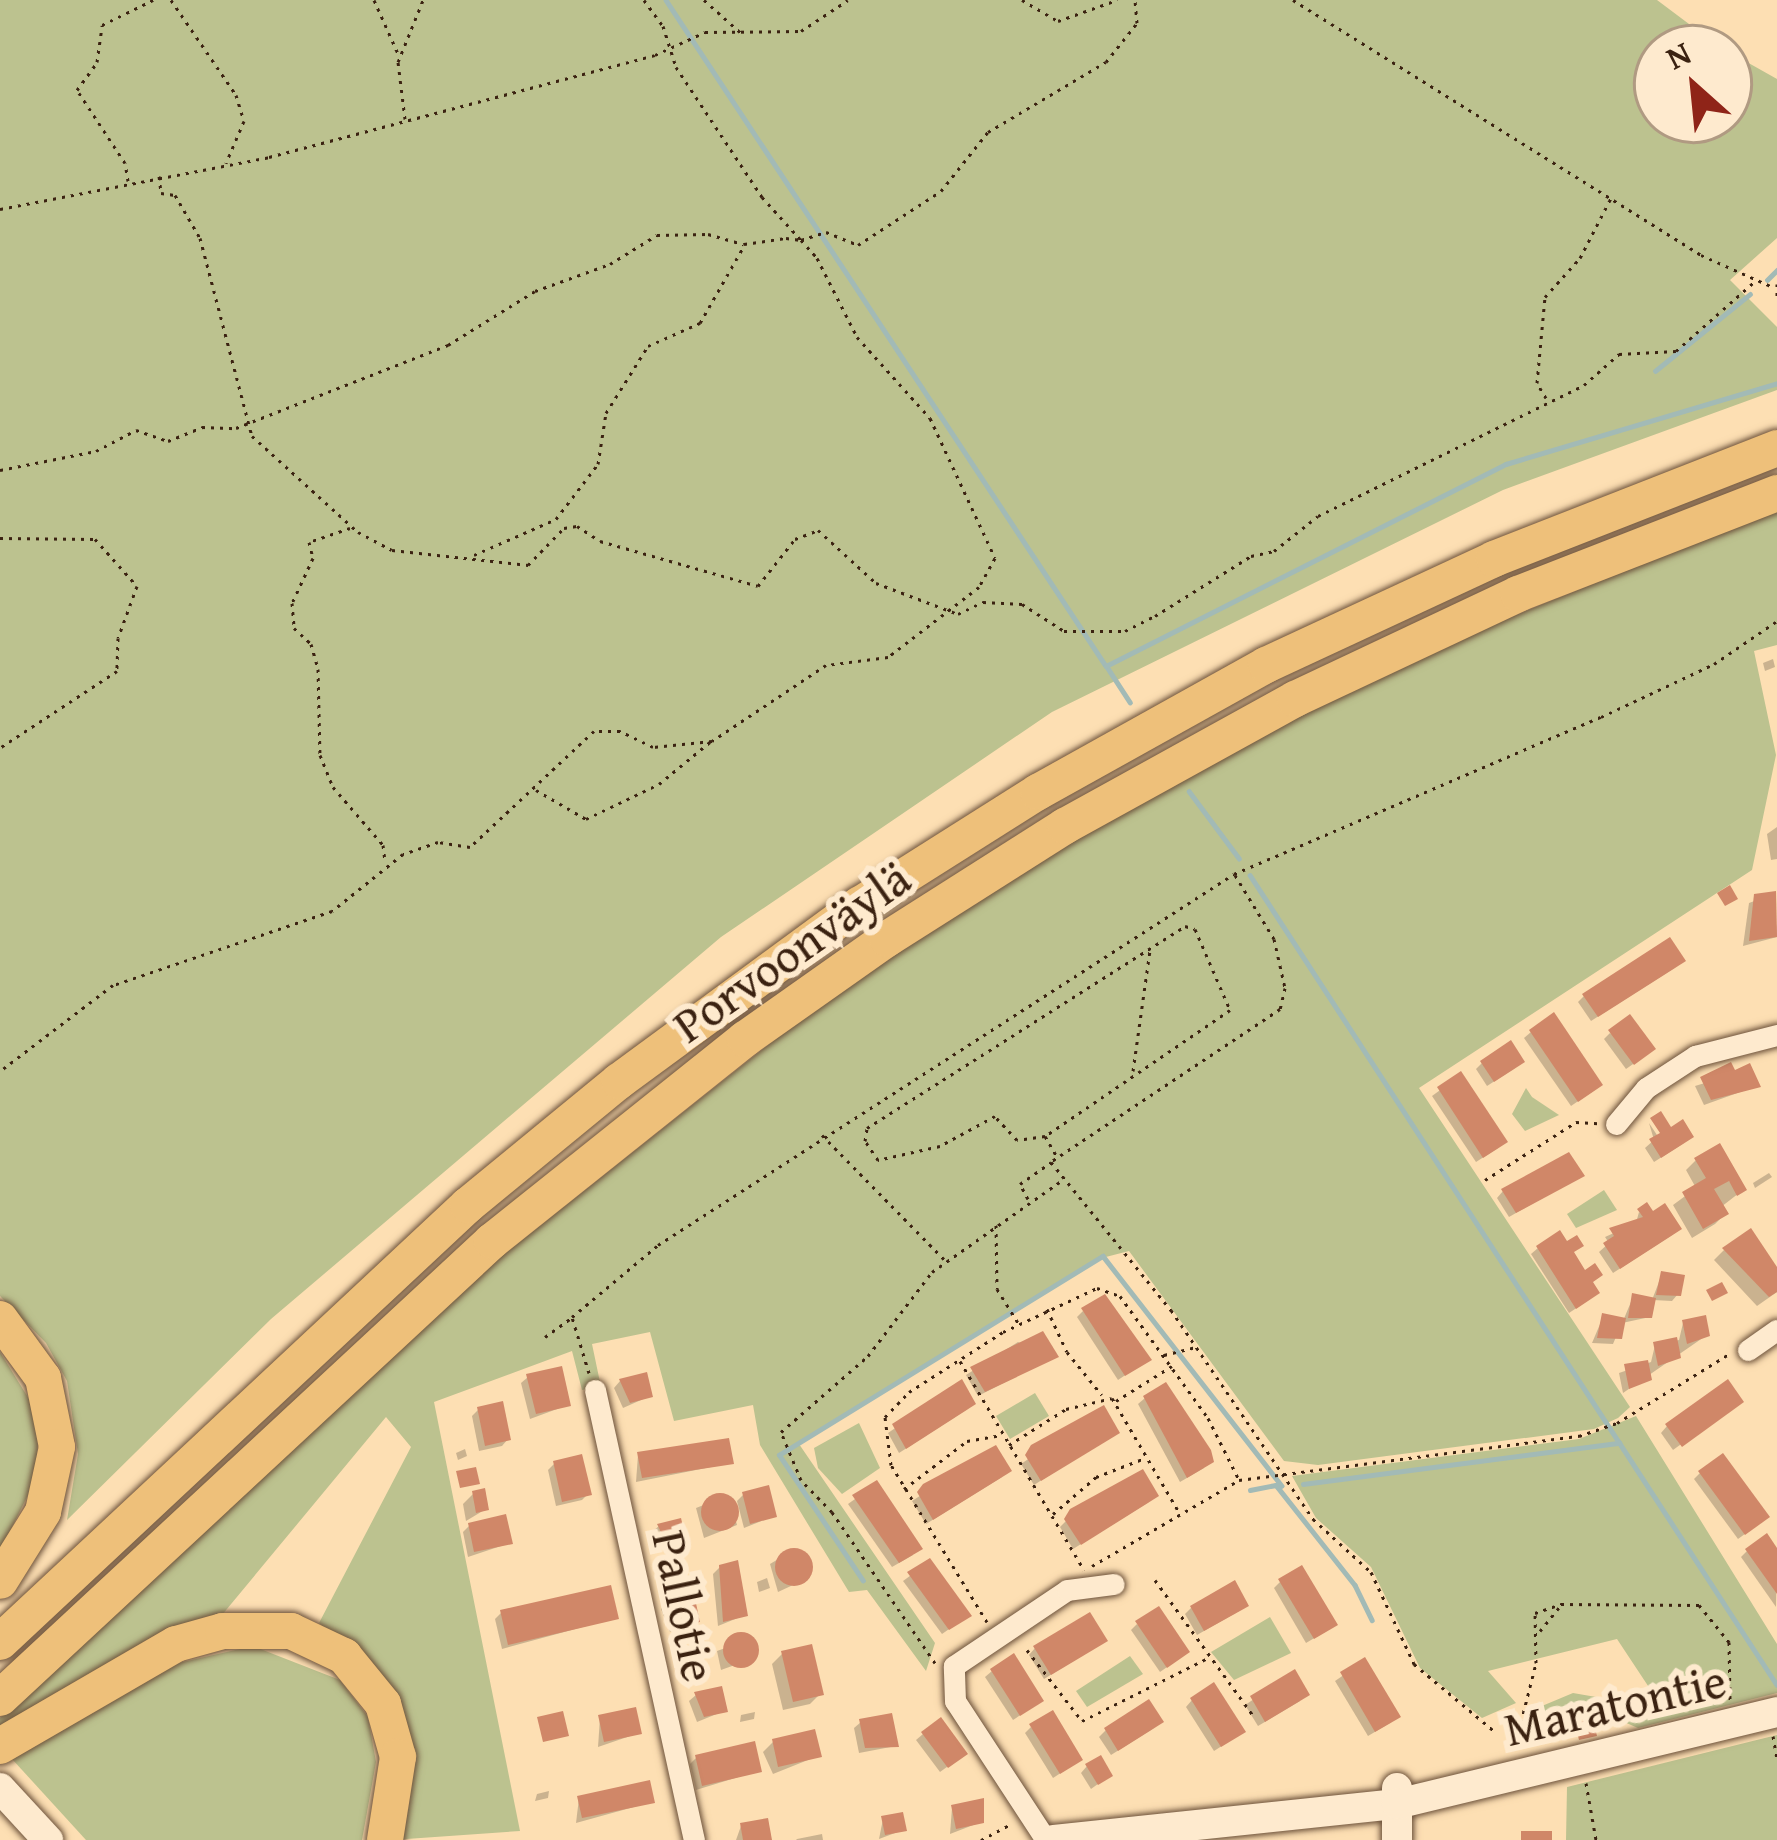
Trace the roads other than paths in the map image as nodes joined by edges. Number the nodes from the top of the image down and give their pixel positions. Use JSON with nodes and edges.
{"nodes":[{"id":1,"x":1777,"y":448,"type":"edge"},
{"id":2,"x":1777,"y":493,"type":"edge"},
{"id":3,"x":1777,"y":1035,"type":"edge"},
{"id":4,"x":1616,"y":1124,"type":"road end"},
{"id":5,"x":0,"y":1319,"type":"edge"},
{"id":6,"x":1777,"y":1330,"type":"edge"},
{"id":7,"x":1748,"y":1350,"type":"road end"},
{"id":8,"x":595,"y":1390,"type":"road end"},
{"id":9,"x":0,"y":1581,"type":"edge"},
{"id":10,"x":1114,"y":1584,"type":"dead end"},
{"id":11,"x":0,"y":1642,"type":"edge"},
{"id":12,"x":0,"y":1698,"type":"edge"},
{"id":13,"x":1774,"y":1721,"type":"edge"},
{"id":14,"x":0,"y":1746,"type":"edge"},
{"id":15,"x":0,"y":1788,"type":"edge"},
{"id":16,"x":1397,"y":1796,"type":"junction"},
{"id":17,"x":47,"y":1840,"type":"edge"},
{"id":18,"x":385,"y":1840,"type":"edge"},
{"id":19,"x":694,"y":1840,"type":"edge"},
{"id":20,"x":1050,"y":1840,"type":"edge"},
{"id":21,"x":1397,"y":1840,"type":"edge"}],
"edges":[{"from":1,"to":11,"type":"highway","name":"Porvoonväylä"},
{"from":2,"to":12,"type":"highway","name":"Porvoonväylä"},
{"from":3,"to":4,"type":"street"},
{"from":5,"to":9,"type":"highway"},
{"from":6,"to":7,"type":"street"},
{"from":8,"to":19,"type":"street","name":"Pallotie"},
{"from":10,"to":20,"type":"street"},
{"from":13,"to":16,"type":"main road","name":"Maratontie"},
{"from":14,"to":18,"type":"highway"},
{"from":15,"to":17,"type":"main road"},
{"from":16,"to":20,"type":"main road","name":"Maratontie"},
{"from":16,"to":21,"type":"main road"}]}
